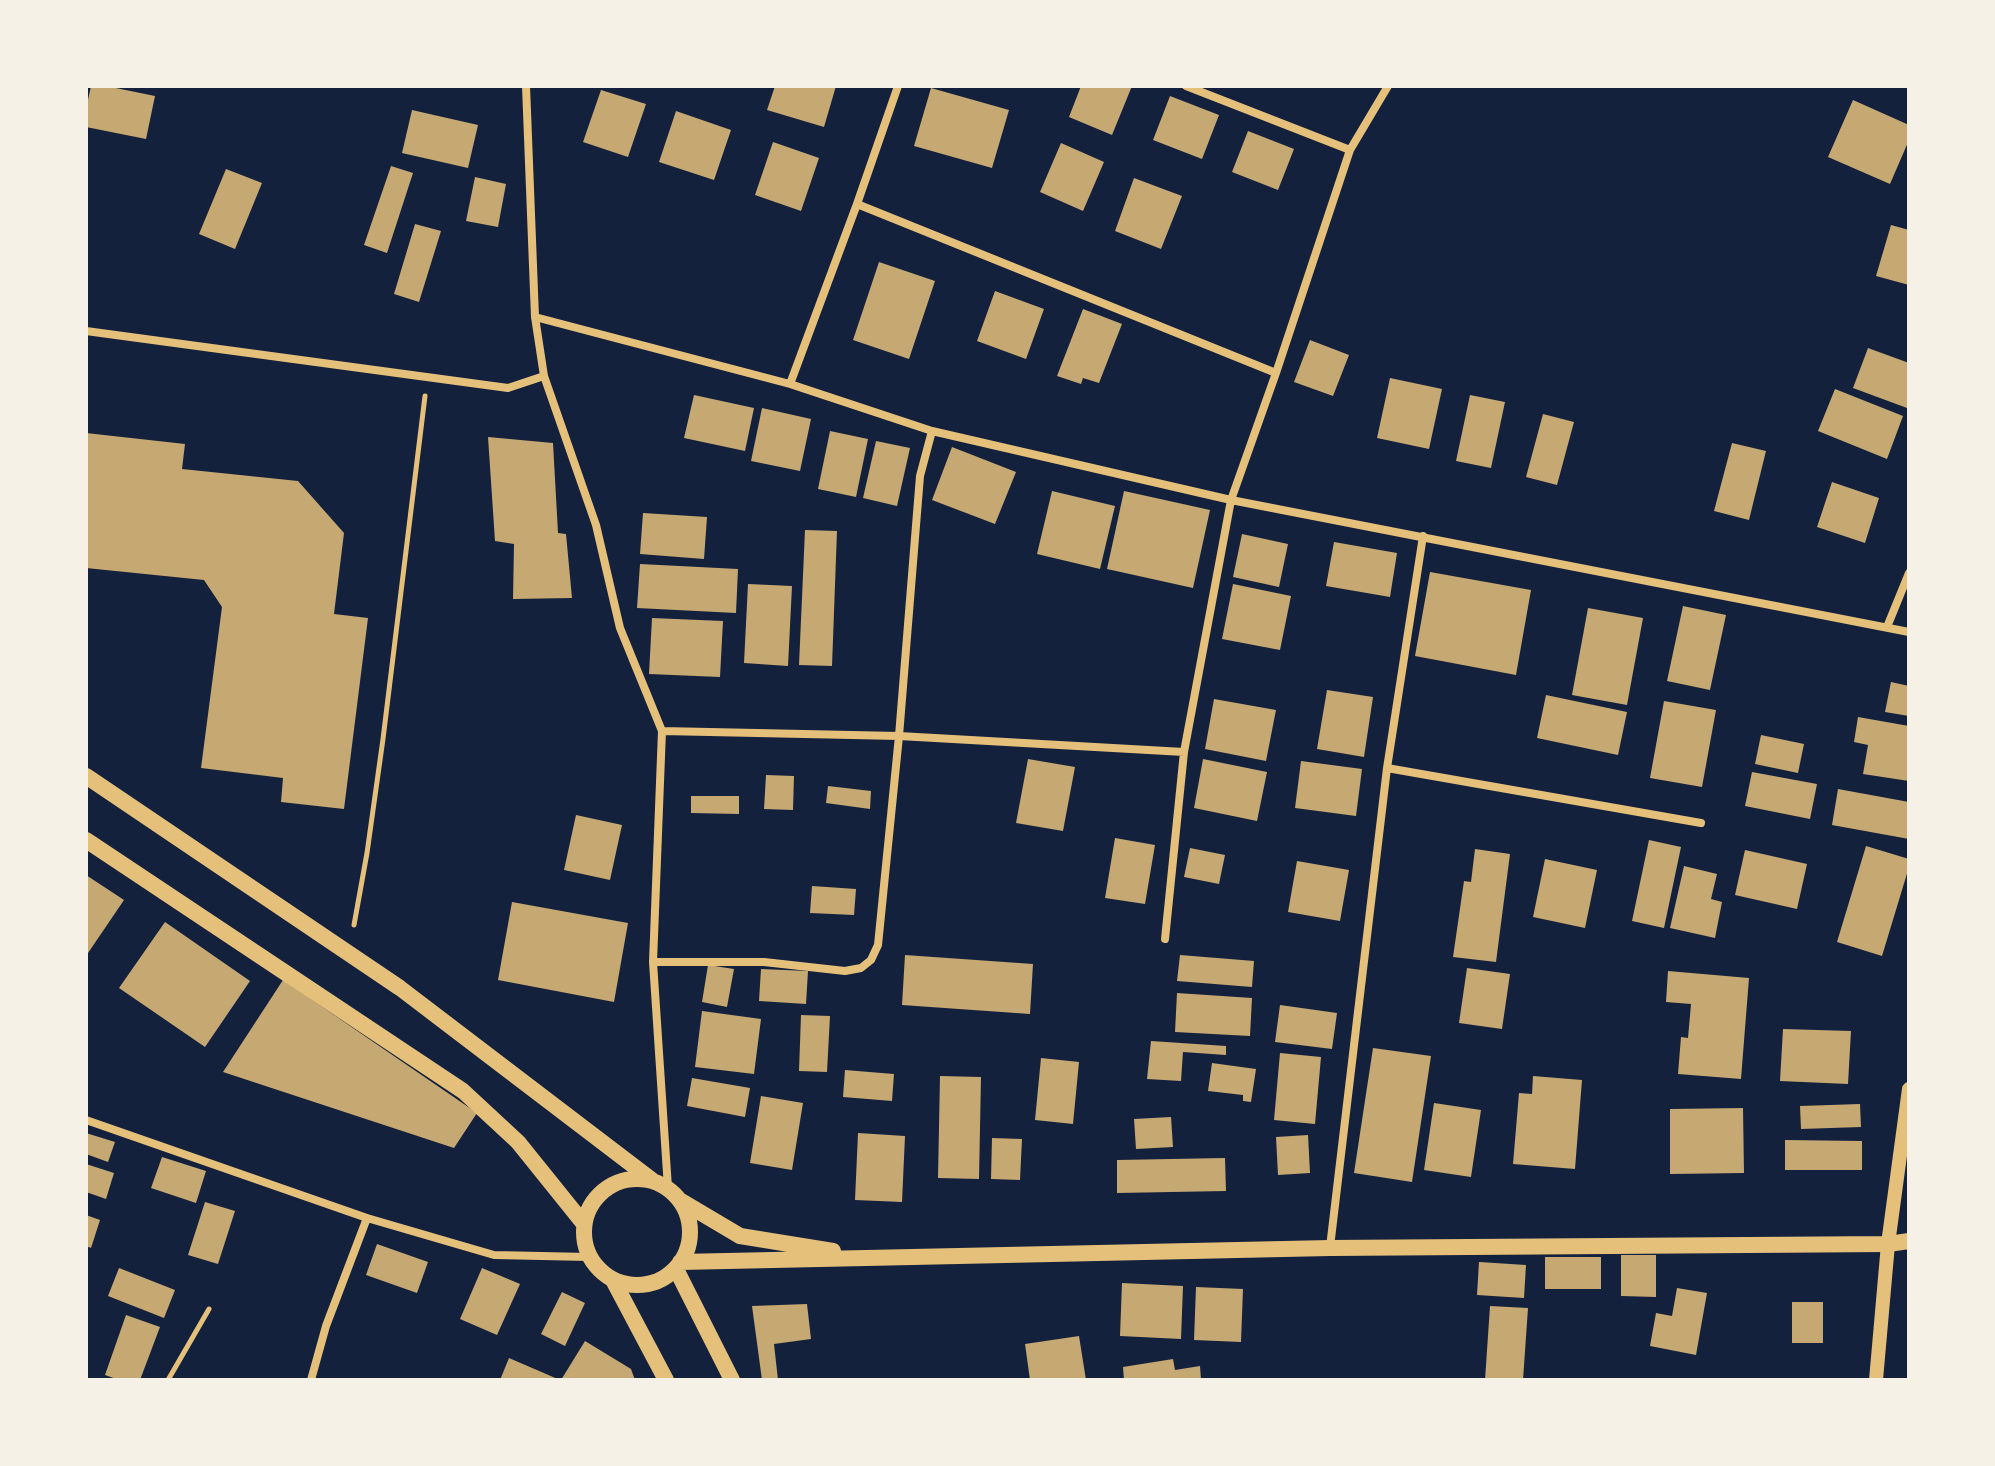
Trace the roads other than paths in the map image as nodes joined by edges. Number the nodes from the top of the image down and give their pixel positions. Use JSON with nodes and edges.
{"nodes":[{"id":1,"x":526,"y":86,"type":"edge"},
{"id":2,"x":898,"y":86,"type":"edge"},
{"id":3,"x":1186,"y":86,"type":"edge"},
{"id":4,"x":1388,"y":86,"type":"edge"},
{"id":5,"x":1350,"y":150,"type":"junction"},
{"id":6,"x":857,"y":204,"type":"junction"},
{"id":7,"x":535,"y":317,"type":"junction"},
{"id":8,"x":86,"y":331,"type":"edge"},
{"id":9,"x":1276,"y":373,"type":"junction"},
{"id":10,"x":544,"y":376,"type":"junction"},
{"id":11,"x":790,"y":384,"type":"junction"},
{"id":12,"x":932,"y":431,"type":"junction"},
{"id":13,"x":1231,"y":500,"type":"junction"},
{"id":14,"x":1423,"y":536,"type":"junction"},
{"id":15,"x":1909,"y":573,"type":"edge"},
{"id":16,"x":1887,"y":627,"type":"junction"},
{"id":17,"x":1909,"y":632,"type":"edge"},
{"id":18,"x":662,"y":731,"type":"junction"},
{"id":19,"x":899,"y":736,"type":"junction"},
{"id":20,"x":1184,"y":752,"type":"junction"},
{"id":21,"x":1387,"y":768,"type":"junction"},
{"id":22,"x":86,"y":776,"type":"edge"},
{"id":23,"x":1701,"y":823,"type":"dead end"},
{"id":24,"x":86,"y":840,"type":"edge"},
{"id":25,"x":1165,"y":939,"type":"dead end"},
{"id":26,"x":653,"y":962,"type":"junction"},
{"id":27,"x":1909,"y":1089,"type":"edge"},
{"id":28,"x":86,"y":1120,"type":"edge"},
{"id":29,"x":652,"y":1180,"type":"junction"},
{"id":30,"x":668,"y":1188,"type":"junction"},
{"id":31,"x":681,"y":1201,"type":"junction"},
{"id":32,"x":367,"y":1218,"type":"junction"},
{"id":33,"x":584,"y":1224,"type":"junction"},
{"id":34,"x":1909,"y":1241,"type":"edge"},
{"id":35,"x":1888,"y":1244,"type":"junction"},
{"id":36,"x":1330,"y":1248,"type":"junction"},
{"id":37,"x":589,"y":1257,"type":"junction"},
{"id":38,"x":874,"y":1258,"type":"junction"},
{"id":39,"x":678,"y":1266,"type":"junction"},
{"id":40,"x":613,"y":1280,"type":"junction"},
{"id":41,"x":311,"y":1380,"type":"edge"},
{"id":42,"x":666,"y":1380,"type":"edge"},
{"id":43,"x":732,"y":1380,"type":"edge"},
{"id":44,"x":1876,"y":1380,"type":"edge"}],
"edges":[{"from":1,"to":7,"type":"street"},
{"from":2,"to":6,"type":"street"},
{"from":3,"to":5,"type":"street"},
{"from":4,"to":5,"type":"street"},
{"from":5,"to":9,"type":"street"},
{"from":6,"to":9,"type":"street"},
{"from":6,"to":11,"type":"street"},
{"from":7,"to":10,"type":"street"},
{"from":7,"to":11,"type":"street"},
{"from":8,"to":10,"type":"street"},
{"from":9,"to":13,"type":"street"},
{"from":10,"to":18,"type":"street"},
{"from":11,"to":12,"type":"street"},
{"from":12,"to":13,"type":"street"},
{"from":12,"to":19,"type":"street"},
{"from":13,"to":14,"type":"street"},
{"from":13,"to":20,"type":"street"},
{"from":14,"to":16,"type":"street"},
{"from":14,"to":21,"type":"street"},
{"from":15,"to":16,"type":"street"},
{"from":16,"to":17,"type":"street"},
{"from":18,"to":19,"type":"street"},
{"from":18,"to":26,"type":"street"},
{"from":19,"to":20,"type":"street"},
{"from":19,"to":26,"type":"street"},
{"from":20,"to":25,"type":"street"},
{"from":21,"to":23,"type":"street"},
{"from":21,"to":36,"type":"street"},
{"from":22,"to":29,"type":"main road"},
{"from":24,"to":33,"type":"main road"},
{"from":26,"to":30,"type":"street"},
{"from":27,"to":35,"type":"street"},
{"from":28,"to":32,"type":"street"},
{"from":29,"to":30,"type":"main road"},
{"from":29,"to":33,"type":"main road"},
{"from":30,"to":31,"type":"main road"},
{"from":31,"to":38,"type":"main road"},
{"from":31,"to":39,"type":"main road"},
{"from":32,"to":37,"type":"street"},
{"from":32,"to":41,"type":"street"},
{"from":33,"to":37,"type":"main road"},
{"from":34,"to":35,"type":"main road"},
{"from":35,"to":36,"type":"main road"},
{"from":35,"to":44,"type":"street"},
{"from":36,"to":38,"type":"main road"},
{"from":37,"to":40,"type":"main road"},
{"from":38,"to":39,"type":"main road"},
{"from":39,"to":40,"type":"main road"},
{"from":39,"to":43,"type":"main road"},
{"from":40,"to":42,"type":"main road"}]}
